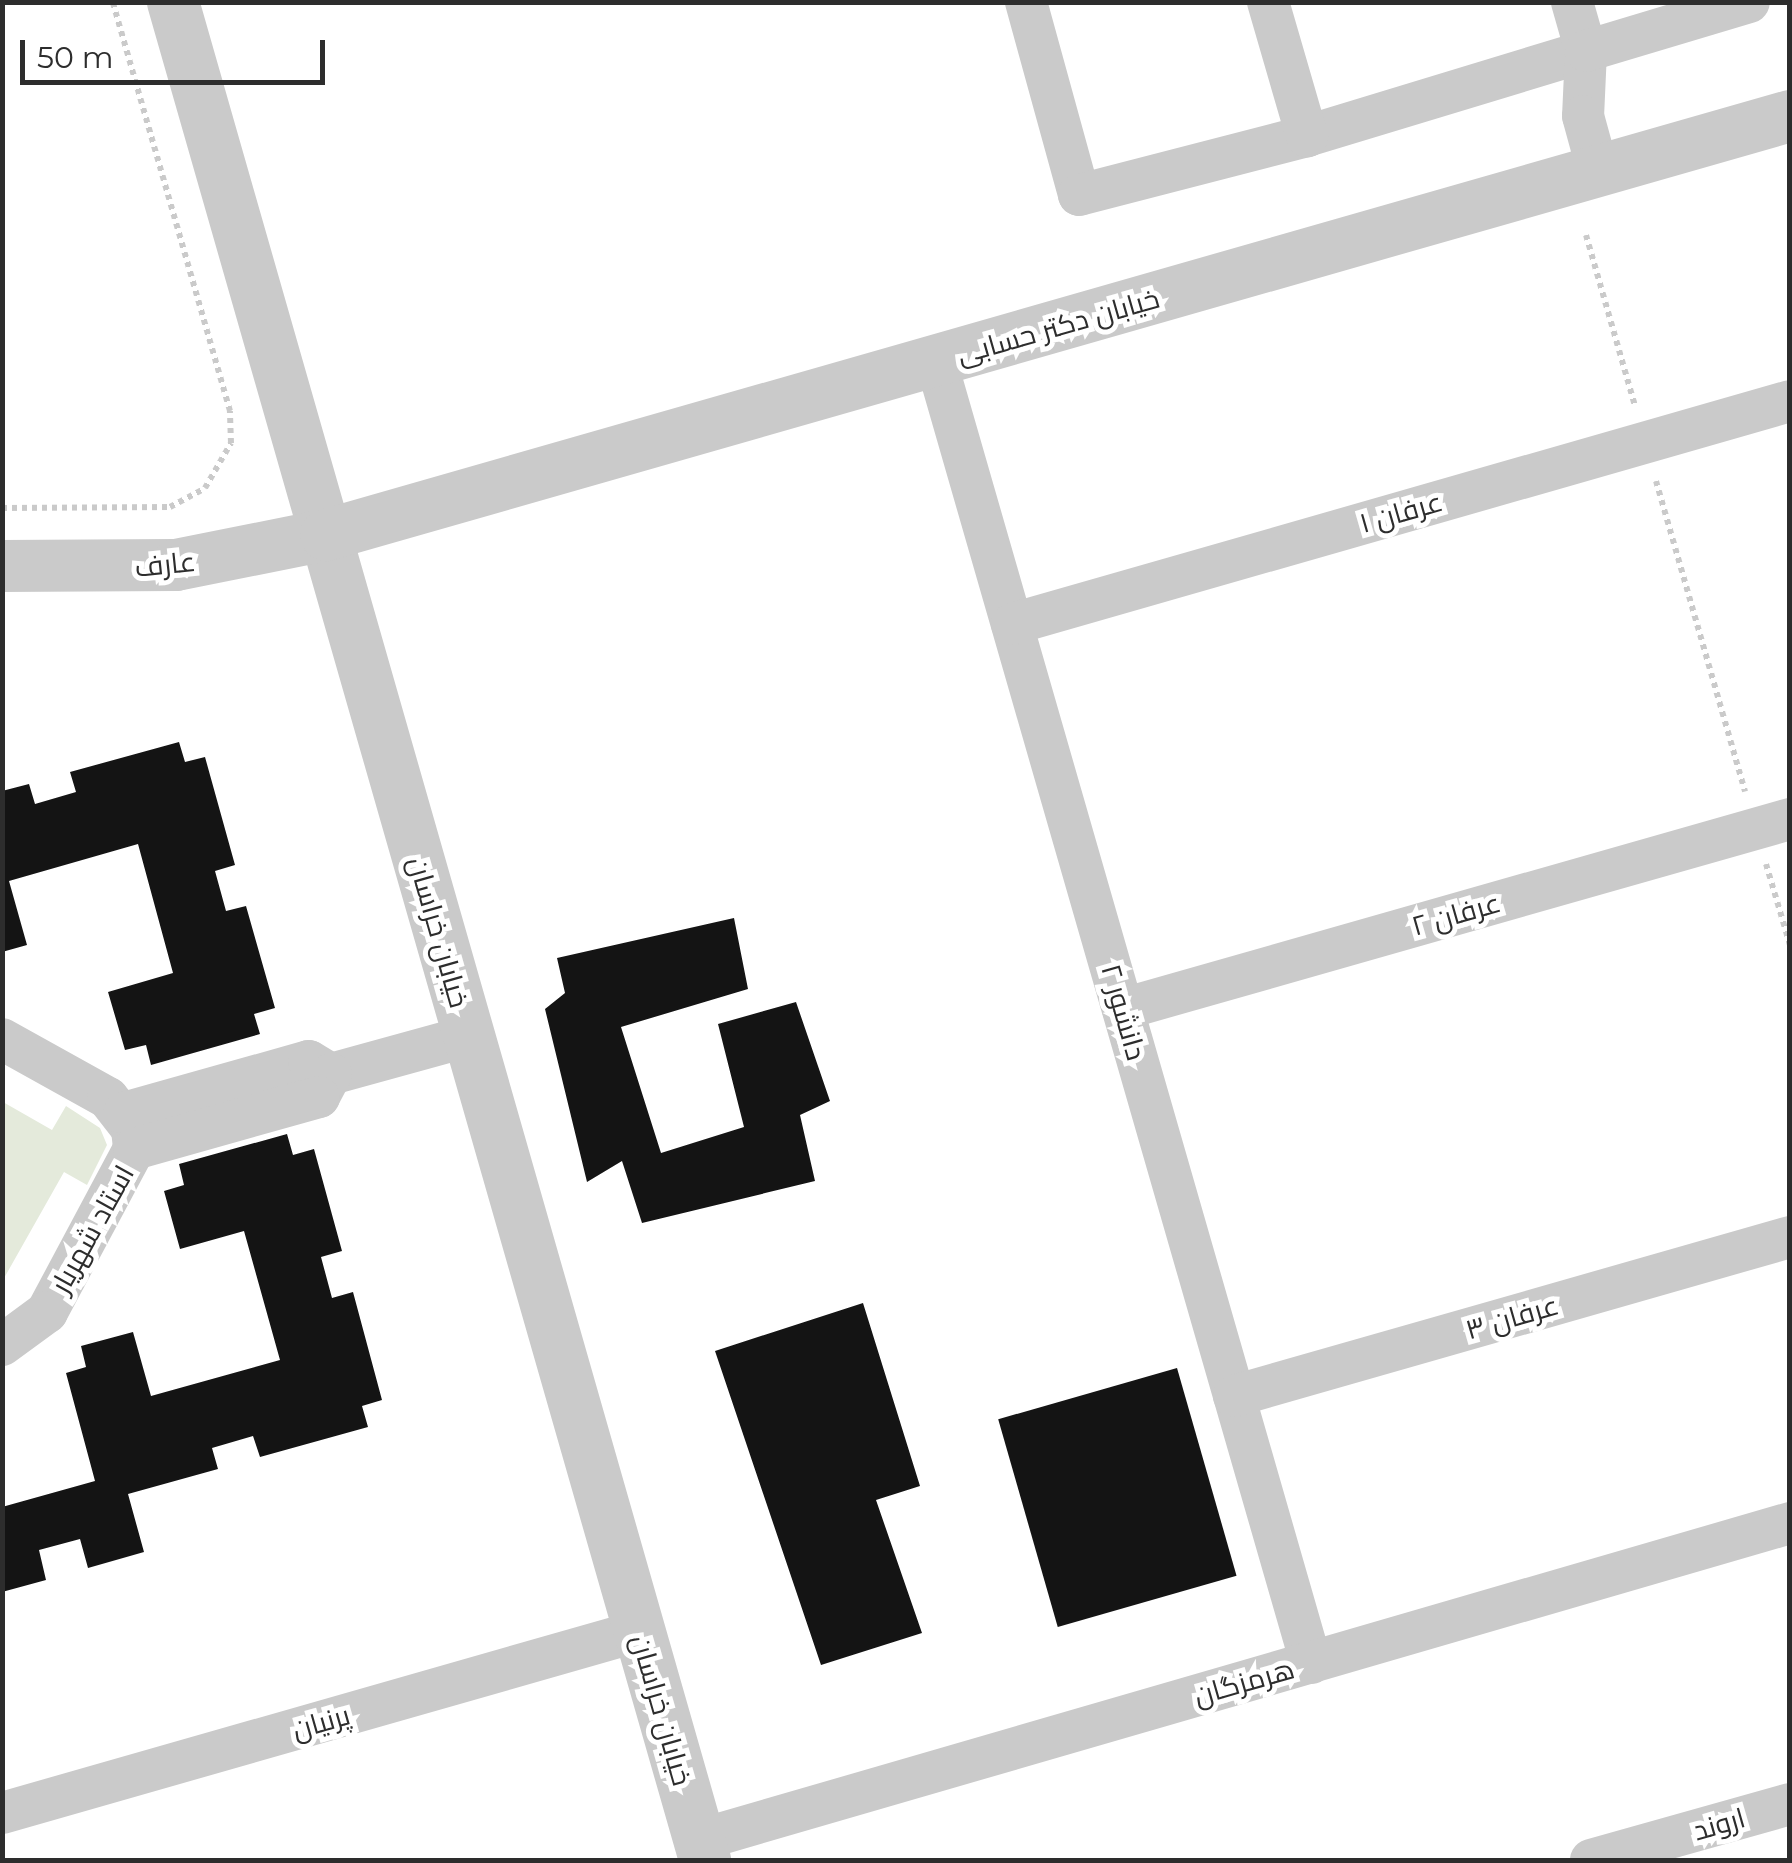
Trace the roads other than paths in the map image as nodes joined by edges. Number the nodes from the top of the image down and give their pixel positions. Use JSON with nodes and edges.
{"nodes":[{"id":1,"x":174,"y":2,"type":"edge"},
{"id":2,"x":1026,"y":2,"type":"edge"},
{"id":3,"x":1268,"y":2,"type":"edge"},
{"id":4,"x":1572,"y":2,"type":"edge"},
{"id":5,"x":1749,"y":2,"type":"edge"},
{"id":6,"x":1586,"y":52,"type":"junction"},
{"id":7,"x":1790,"y":116,"type":"edge"},
{"id":8,"x":1307,"y":136,"type":"junction"},
{"id":9,"x":1598,"y":171,"type":"junction"},
{"id":10,"x":936,"y":361,"type":"junction"},
{"id":11,"x":1790,"y":401,"type":"edge"},
{"id":12,"x":326,"y":535,"type":"junction"},
{"id":13,"x":2,"y":566,"type":"edge"},
{"id":14,"x":1012,"y":624,"type":"junction"},
{"id":15,"x":1790,"y":819,"type":"edge"},
{"id":16,"x":1123,"y":1009,"type":"junction"},
{"id":17,"x":469,"y":1036,"type":"junction"},
{"id":18,"x":2,"y":1039,"type":"edge"},
{"id":19,"x":129,"y":1131,"type":"junction"},
{"id":20,"x":1790,"y":1238,"type":"edge"},
{"id":21,"x":2,"y":1346,"type":"edge"},
{"id":22,"x":1234,"y":1396,"type":"junction"},
{"id":23,"x":1790,"y":1523,"type":"edge"},
{"id":24,"x":640,"y":1631,"type":"junction"},
{"id":25,"x":1311,"y":1662,"type":"junction"},
{"id":26,"x":1790,"y":1804,"type":"edge"},
{"id":27,"x":2,"y":1813,"type":"edge"},
{"id":28,"x":702,"y":1850,"type":"edge"},
{"id":29,"x":1591,"y":1860,"type":"edge"}],
"edges":[{"from":1,"to":12,"type":"street","name":"خیابان خراسان"},
{"from":2,"to":8,"type":"street"},
{"from":3,"to":8,"type":"street"},
{"from":4,"to":6,"type":"street"},
{"from":5,"to":6,"type":"street"},
{"from":6,"to":8,"type":"street"},
{"from":6,"to":9,"type":"street"},
{"from":7,"to":9,"type":"street","name":"خیابان دکتر حسابی"},
{"from":9,"to":10,"type":"street","name":"خیابان دکتر حسابی"},
{"from":10,"to":12,"type":"street","name":"خیابان دکتر حسابی"},
{"from":10,"to":14,"type":"street","name":"دانشور ۲"},
{"from":11,"to":14,"type":"street","name":"عرفان ۱"},
{"from":12,"to":13,"type":"street","name":"عارف"},
{"from":12,"to":17,"type":"street","name":"خیابان خراسان"},
{"from":14,"to":16,"type":"street","name":"دانشور ۲"},
{"from":15,"to":16,"type":"street","name":"عرفان ۲"},
{"from":16,"to":22,"type":"street","name":"دانشور ۲"},
{"from":17,"to":19,"type":"street"},
{"from":17,"to":24,"type":"street","name":"خیابان خراسان"},
{"from":18,"to":19,"type":"street"},
{"from":19,"to":21,"type":"street","name":"استاد شهریار"},
{"from":20,"to":22,"type":"street","name":"عرفان ۳"},
{"from":22,"to":25,"type":"street","name":"دانشور ۲"},
{"from":23,"to":25,"type":"street","name":"هرمزگان"},
{"from":24,"to":27,"type":"street","name":"پرنیان"},
{"from":24,"to":28,"type":"street","name":"خیابان خراسان"},
{"from":25,"to":28,"type":"street","name":"هرمزگان"},
{"from":26,"to":29,"type":"street","name":"اروند"}]}
